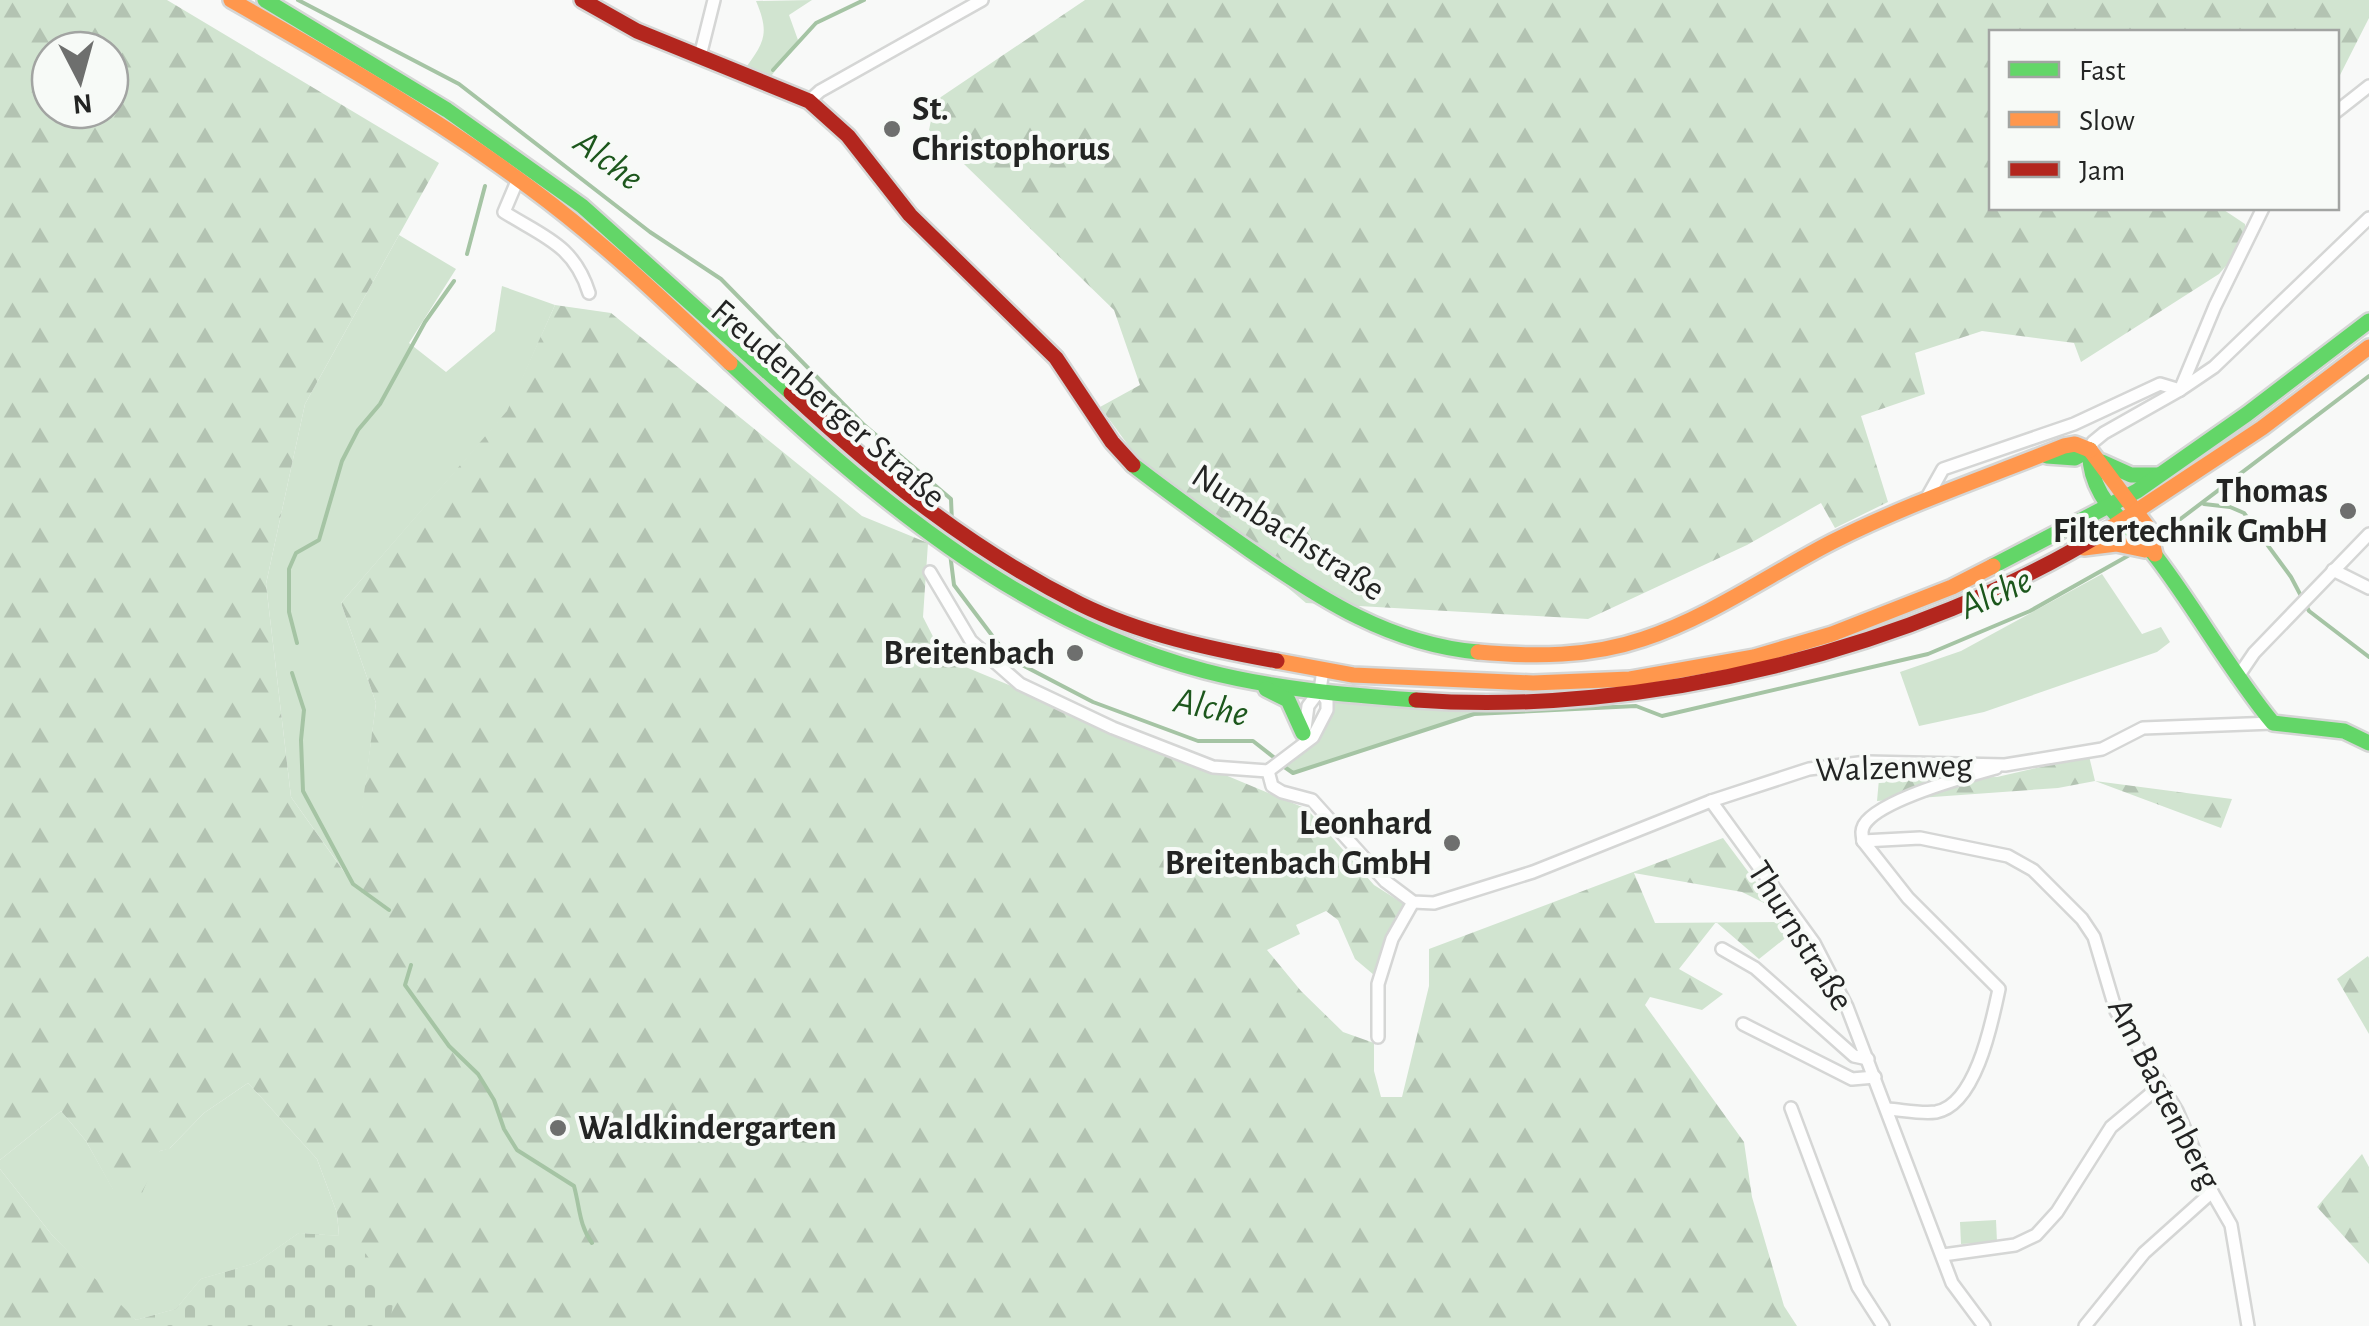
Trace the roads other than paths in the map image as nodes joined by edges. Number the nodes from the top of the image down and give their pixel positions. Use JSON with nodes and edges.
{"nodes":[{"id":1,"x":231,"y":0,"type":"edge"},
{"id":2,"x":265,"y":0,"type":"edge"},
{"id":3,"x":582,"y":0,"type":"edge"},
{"id":4,"x":714,"y":0,"type":"edge"},
{"id":5,"x":982,"y":0,"type":"edge"},
{"id":6,"x":700,"y":56,"type":"junction"},
{"id":7,"x":2369,"y":86,"type":"edge"},
{"id":8,"x":809,"y":101,"type":"junction"},
{"id":9,"x":2339,"y":110,"type":"edge"},
{"id":10,"x":518,"y":179,"type":"junction"},
{"id":11,"x":2261,"y":210,"type":"edge"},
{"id":12,"x":2369,"y":218,"type":"edge"},
{"id":13,"x":588,"y":292,"type":"dead end"},
{"id":14,"x":2369,"y":321,"type":"edge"},
{"id":15,"x":2369,"y":348,"type":"edge"},
{"id":16,"x":2180,"y":390,"type":"junction"},
{"id":17,"x":2096,"y":456,"type":"junction"},
{"id":18,"x":2160,"y":475,"type":"junction"},
{"id":19,"x":2116,"y":500,"type":"junction"},
{"id":20,"x":1925,"y":501,"type":"junction"},
{"id":21,"x":2138,"y":513,"type":"junction"},
{"id":22,"x":2122,"y":521,"type":"junction"},
{"id":23,"x":2369,"y":534,"type":"edge"},
{"id":24,"x":951,"y":538,"type":"junction"},
{"id":25,"x":2139,"y":539,"type":"junction"},
{"id":26,"x":2075,"y":550,"type":"junction"},
{"id":27,"x":2333,"y":570,"type":"junction"},
{"id":28,"x":930,"y":572,"type":"dead end"},
{"id":29,"x":2369,"y":588,"type":"edge"},
{"id":30,"x":1323,"y":670,"type":"junction"},
{"id":31,"x":2238,"y":678,"type":"junction"},
{"id":32,"x":1239,"y":679,"type":"junction"},
{"id":33,"x":1320,"y":690,"type":"junction"},
{"id":34,"x":2273,"y":723,"type":"junction"},
{"id":35,"x":1304,"y":737,"type":"junction"},
{"id":36,"x":2369,"y":742,"type":"edge"},
{"id":37,"x":2004,"y":765,"type":"junction"},
{"id":38,"x":1268,"y":771,"type":"junction"},
{"id":39,"x":1711,"y":801,"type":"junction"},
{"id":40,"x":1863,"y":841,"type":"junction"},
{"id":41,"x":1413,"y":902,"type":"junction"},
{"id":42,"x":1722,"y":949,"type":"dead end"},
{"id":43,"x":1743,"y":1024,"type":"dead end"},
{"id":44,"x":1378,"y":1037,"type":"dead end"},
{"id":45,"x":1868,"y":1059,"type":"junction"},
{"id":46,"x":1875,"y":1078,"type":"junction"},
{"id":47,"x":2160,"y":1086,"type":"junction"},
{"id":48,"x":1790,"y":1108,"type":"dead end"},
{"id":49,"x":1888,"y":1108,"type":"junction"},
{"id":50,"x":2212,"y":1192,"type":"junction"},
{"id":51,"x":1942,"y":1256,"type":"junction"},
{"id":52,"x":1883,"y":1326,"type":"edge"},
{"id":53,"x":1984,"y":1326,"type":"edge"},
{"id":54,"x":2085,"y":1326,"type":"edge"},
{"id":55,"x":2248,"y":1326,"type":"edge"}],
"edges":[{"from":1,"to":10,"type":"main road","name":"Freudenberger Straße"},
{"from":2,"to":24,"type":"main road","name":"Freudenberger Straße"},
{"from":3,"to":6,"type":"main road","name":"Numbachstraße"},
{"from":4,"to":6,"type":"street"},
{"from":5,"to":8,"type":"street"},
{"from":6,"to":8,"type":"main road","name":"Numbachstraße"},
{"from":7,"to":9,"type":"street"},
{"from":8,"to":20,"type":"main road","name":"Numbachstraße"},
{"from":10,"to":13,"type":"street"},
{"from":10,"to":24,"type":"main road","name":"Freudenberger Straße"},
{"from":11,"to":16,"type":"street"},
{"from":12,"to":16,"type":"street"},
{"from":14,"to":18,"type":"main road","name":"Freudenberger Straße"},
{"from":15,"to":21,"type":"main road","name":"Freudenberger Straße"},
{"from":16,"to":17,"type":"street"},
{"from":16,"to":20,"type":"street"},
{"from":17,"to":18,"type":"main road"},
{"from":17,"to":19,"type":"main road"},
{"from":17,"to":20,"type":"main road","name":"Numbachstraße"},
{"from":18,"to":19,"type":"main road","name":"Freudenberger Straße"},
{"from":19,"to":21,"type":"main road"},
{"from":19,"to":22,"type":"main road"},
{"from":19,"to":30,"type":"main road","name":"Freudenberger Straße"},
{"from":21,"to":22,"type":"main road","name":"Freudenberger Straße"},
{"from":21,"to":25,"type":"main road"},
{"from":22,"to":25,"type":"main road"},
{"from":22,"to":26,"type":"main road","name":"Freudenberger Straße"},
{"from":23,"to":27,"type":"street"},
{"from":24,"to":30,"type":"main road","name":"Freudenberger Straße"},
{"from":24,"to":32,"type":"main road","name":"Freudenberger Straße"},
{"from":25,"to":26,"type":"main road"},
{"from":25,"to":31,"type":"main road"},
{"from":26,"to":33,"type":"main road","name":"Freudenberger Straße"},
{"from":27,"to":29,"type":"street"},
{"from":27,"to":31,"type":"street"},
{"from":28,"to":38,"type":"street"},
{"from":30,"to":33,"type":"street"},
{"from":31,"to":34,"type":"main road"},
{"from":32,"to":33,"type":"main road","name":"Freudenberger Straße"},
{"from":32,"to":35,"type":"main road"},
{"from":33,"to":35,"type":"street"},
{"from":33,"to":35,"type":"street"},
{"from":34,"to":36,"type":"main road"},
{"from":34,"to":37,"type":"street","name":"Walzenweg"},
{"from":35,"to":38,"type":"street"},
{"from":37,"to":39,"type":"street","name":"Walzenweg"},
{"from":37,"to":40,"type":"street"},
{"from":38,"to":41,"type":"street"},
{"from":39,"to":41,"type":"street","name":"Walzenweg"},
{"from":39,"to":45,"type":"street","name":"Thurnstraße"},
{"from":40,"to":47,"type":"street","name":"Am Bastenberg"},
{"from":40,"to":49,"type":"street"},
{"from":41,"to":44,"type":"street"},
{"from":42,"to":45,"type":"street"},
{"from":43,"to":46,"type":"street","name":"Thurnstraße"},
{"from":45,"to":46,"type":"street","name":"Thurnstraße"},
{"from":46,"to":49,"type":"street","name":"Thurnstraße"},
{"from":47,"to":50,"type":"street","name":"Am Bastenberg"},
{"from":47,"to":51,"type":"street"},
{"from":48,"to":52,"type":"street"},
{"from":49,"to":51,"type":"street","name":"Thurnstraße"},
{"from":50,"to":54,"type":"street"},
{"from":50,"to":55,"type":"street","name":"Am Bastenberg"},
{"from":51,"to":53,"type":"street","name":"Thurnstraße"}]}
